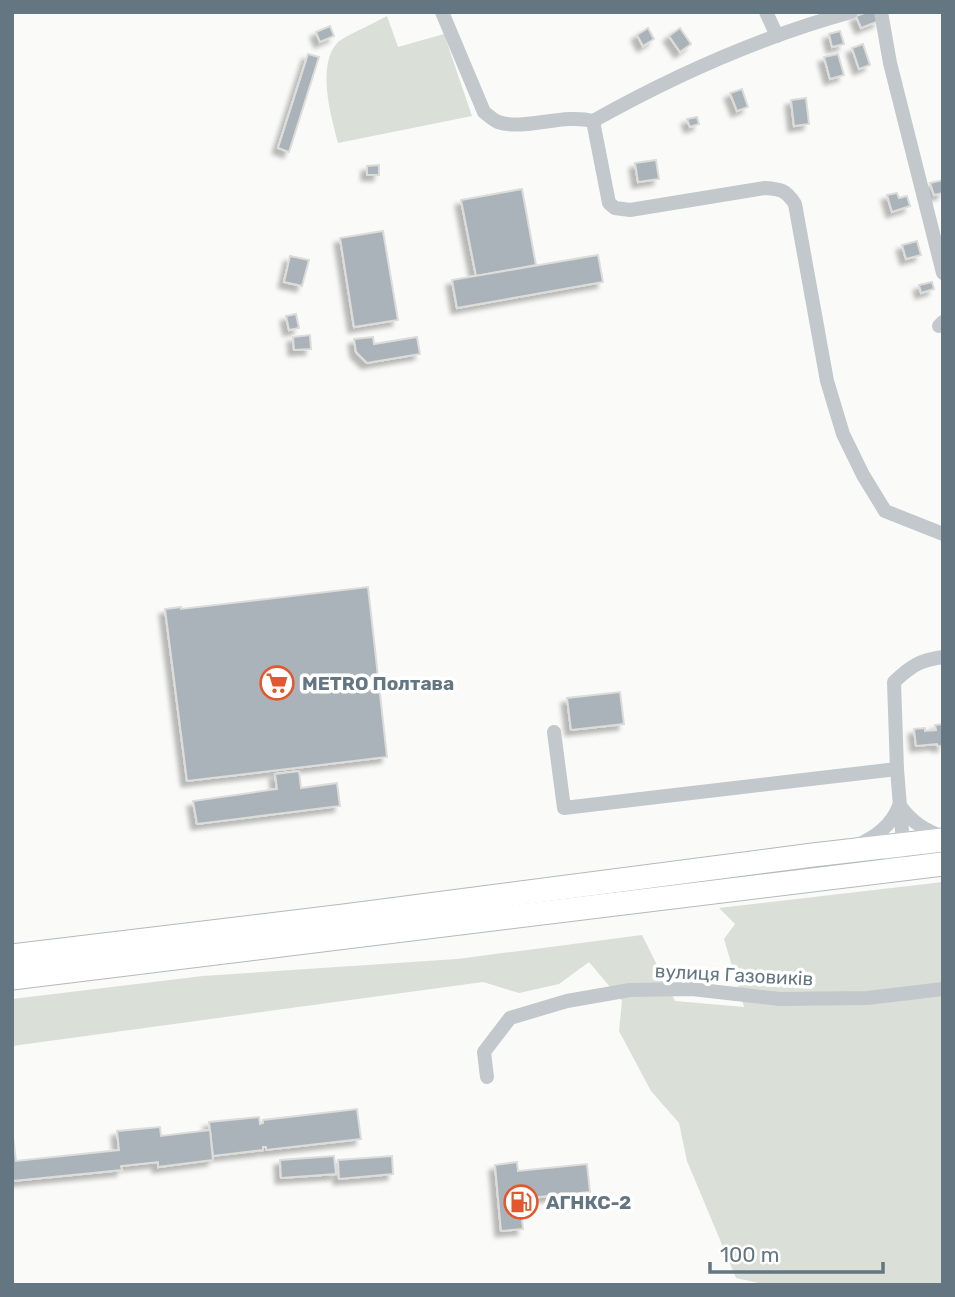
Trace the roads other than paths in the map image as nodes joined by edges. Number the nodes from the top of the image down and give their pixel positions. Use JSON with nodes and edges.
{"nodes":[{"id":1,"x":442,"y":12,"type":"edge"},
{"id":2,"x":766,"y":12,"type":"edge"},
{"id":3,"x":851,"y":12,"type":"edge"},
{"id":4,"x":881,"y":12,"type":"edge"},
{"id":5,"x":778,"y":36,"type":"junction"},
{"id":6,"x":593,"y":121,"type":"junction"},
{"id":7,"x":943,"y":273,"type":"edge"},
{"id":8,"x":943,"y":534,"type":"edge"},
{"id":9,"x":943,"y":657,"type":"edge"},
{"id":10,"x":554,"y":732,"type":"dead end"},
{"id":11,"x":897,"y":769,"type":"junction"},
{"id":12,"x":899,"y":805,"type":"junction"},
{"id":13,"x":943,"y":839,"type":"edge"},
{"id":14,"x":902,"y":845,"type":"junction"},
{"id":15,"x":843,"y":851,"type":"junction"},
{"id":16,"x":936,"y":865,"type":"edge"},
{"id":17,"x":882,"y":870,"type":"junction"},
{"id":18,"x":12,"y":956,"type":"edge"},
{"id":19,"x":12,"y":978,"type":"edge"},
{"id":20,"x":943,"y":989,"type":"edge"},
{"id":21,"x":487,"y":1077,"type":"dead end"}],
"edges":[{"from":1,"to":6,"type":"street"},
{"from":2,"to":5,"type":"street"},
{"from":3,"to":5,"type":"street"},
{"from":4,"to":7,"type":"street"},
{"from":5,"to":6,"type":"street"},
{"from":6,"to":8,"type":"street"},
{"from":9,"to":11,"type":"street"},
{"from":10,"to":11,"type":"street"},
{"from":11,"to":12,"type":"street"},
{"from":12,"to":13,"type":"street"},
{"from":12,"to":14,"type":"street"},
{"from":12,"to":15,"type":"street"},
{"from":13,"to":14,"type":"highway"},
{"from":14,"to":15,"type":"highway"},
{"from":14,"to":16,"type":"street"},
{"from":14,"to":17,"type":"street"},
{"from":15,"to":18,"type":"highway"},
{"from":16,"to":17,"type":"highway"},
{"from":17,"to":19,"type":"highway"},
{"from":20,"to":21,"type":"street","name":"вулиця Газовиків"}]}
